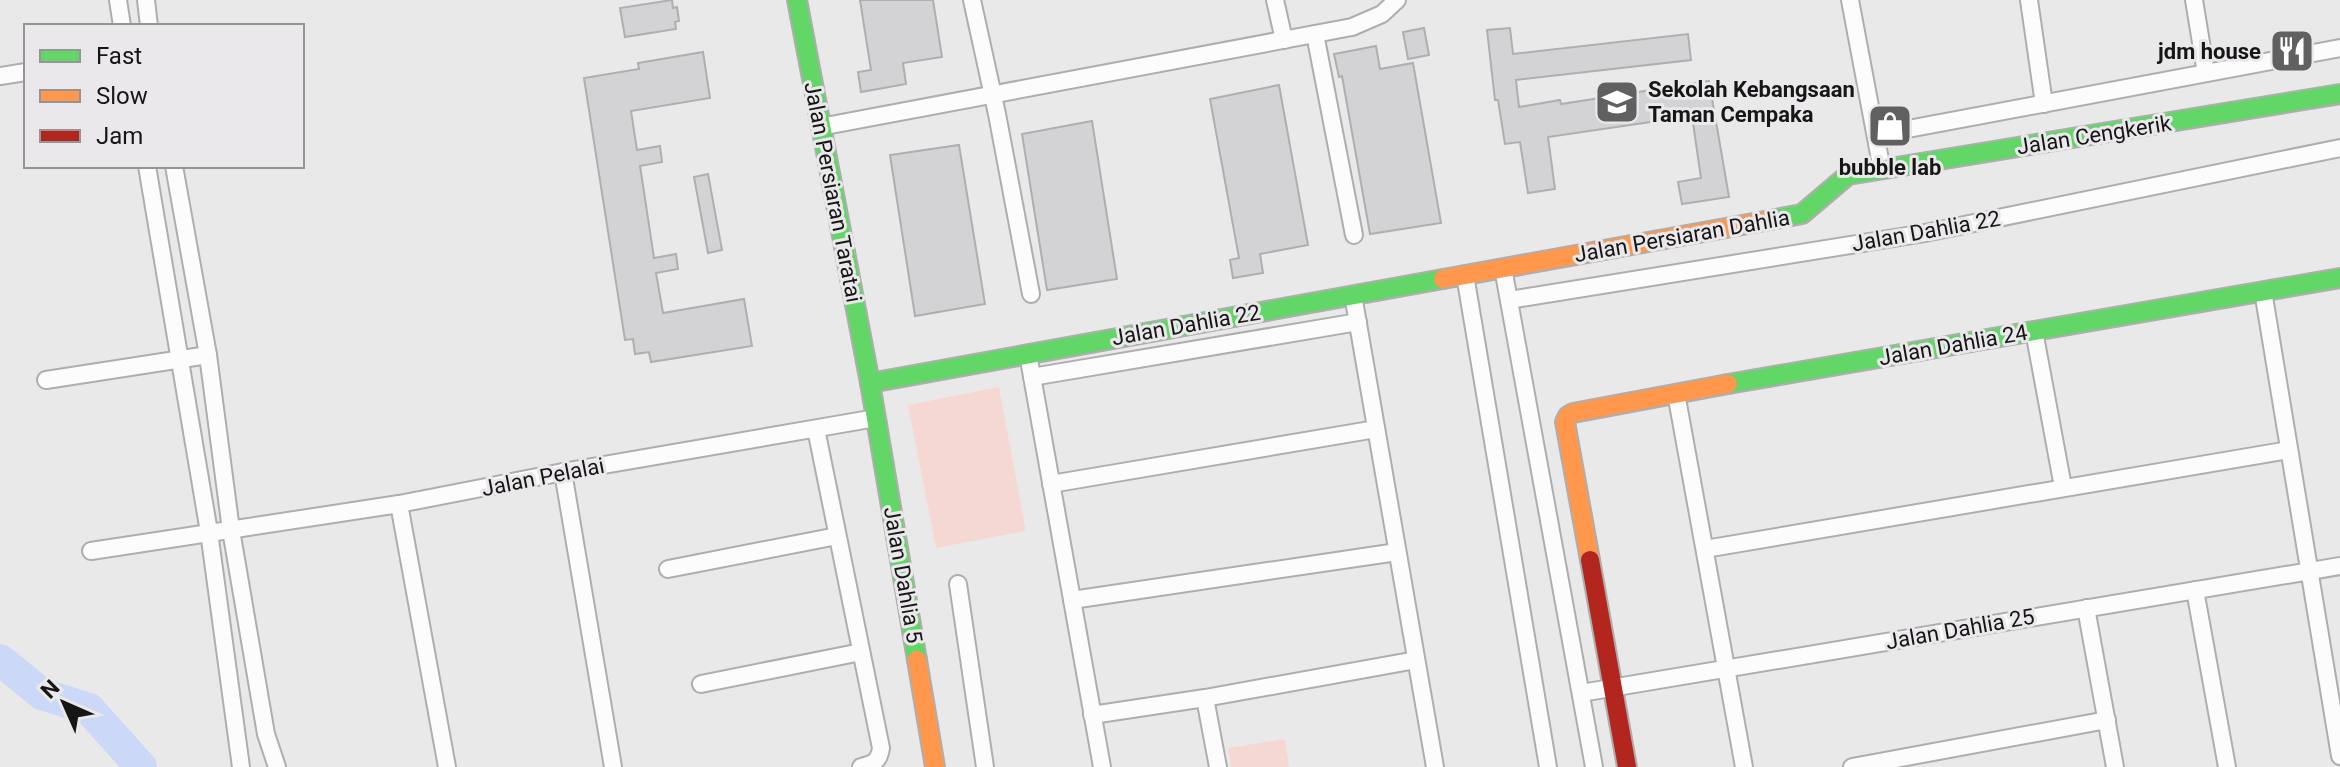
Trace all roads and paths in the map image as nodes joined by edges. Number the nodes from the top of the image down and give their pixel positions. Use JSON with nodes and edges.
{"nodes":[{"id":1,"x":118,"y":0,"type":"edge"},
{"id":2,"x":146,"y":0,"type":"edge"},
{"id":3,"x":797,"y":0,"type":"edge"},
{"id":4,"x":972,"y":0,"type":"edge"},
{"id":5,"x":1275,"y":0,"type":"edge"},
{"id":6,"x":1397,"y":0,"type":"edge"},
{"id":7,"x":1850,"y":0,"type":"edge"},
{"id":8,"x":2029,"y":0,"type":"edge"},
{"id":9,"x":2194,"y":0,"type":"edge"},
{"id":10,"x":122,"y":24,"type":"edge"},
{"id":11,"x":149,"y":24,"type":"edge"},
{"id":12,"x":1315,"y":34,"type":"junction"},
{"id":13,"x":1284,"y":40,"type":"junction"},
{"id":14,"x":2340,"y":48,"type":"edge"},
{"id":15,"x":24,"y":72,"type":"edge"},
{"id":16,"x":2206,"y":73,"type":"junction"},
{"id":17,"x":0,"y":76,"type":"edge"},
{"id":18,"x":2340,"y":94,"type":"edge"},
{"id":19,"x":992,"y":95,"type":"junction"},
{"id":20,"x":2044,"y":104,"type":"junction"},
{"id":21,"x":820,"y":127,"type":"junction"},
{"id":22,"x":1876,"y":135,"type":"junction"},
{"id":23,"x":2340,"y":148,"type":"edge"},
{"id":24,"x":147,"y":168,"type":"edge"},
{"id":25,"x":174,"y":168,"type":"edge"},
{"id":26,"x":1882,"y":170,"type":"junction"},
{"id":27,"x":1848,"y":175,"type":"joint"},
{"id":28,"x":1354,"y":235,"type":"dead end"},
{"id":29,"x":1503,"y":268,"type":"junction"},
{"id":30,"x":1465,"y":275,"type":"junction"},
{"id":31,"x":2340,"y":278,"type":"edge"},
{"id":32,"x":2263,"y":291,"type":"junction"},
{"id":33,"x":1031,"y":294,"type":"dead end"},
{"id":34,"x":1353,"y":295,"type":"junction"},
{"id":35,"x":1509,"y":300,"type":"junction"},
{"id":36,"x":1358,"y":322,"type":"junction"},
{"id":37,"x":2034,"y":331,"type":"junction"},
{"id":38,"x":1028,"y":354,"type":"junction"},
{"id":39,"x":208,"y":355,"type":"junction"},
{"id":40,"x":181,"y":359,"type":"junction"},
{"id":41,"x":1032,"y":377,"type":"junction"},
{"id":42,"x":46,"y":380,"type":"dead end"},
{"id":43,"x":870,"y":383,"type":"junction"},
{"id":44,"x":1676,"y":393,"type":"junction"},
{"id":45,"x":876,"y":418,"type":"junction"},
{"id":46,"x":816,"y":429,"type":"junction"},
{"id":47,"x":1376,"y":429,"type":"junction"},
{"id":48,"x":2289,"y":450,"type":"junction"},
{"id":49,"x":563,"y":472,"type":"junction"},
{"id":50,"x":1051,"y":484,"type":"junction"},
{"id":51,"x":2063,"y":487,"type":"junction"},
{"id":52,"x":399,"y":504,"type":"junction"},
{"id":53,"x":231,"y":530,"type":"junction"},
{"id":54,"x":209,"y":532,"type":"junction"},
{"id":55,"x":837,"y":536,"type":"junction"},
{"id":56,"x":1705,"y":549,"type":"junction"},
{"id":57,"x":91,"y":551,"type":"dead end"},
{"id":58,"x":1397,"y":552,"type":"junction"},
{"id":59,"x":2340,"y":566,"type":"edge"},
{"id":60,"x":668,"y":569,"type":"dead end"},
{"id":61,"x":2309,"y":571,"type":"junction"},
{"id":62,"x":958,"y":584,"type":"dead end"},
{"id":63,"x":2195,"y":590,"type":"junction"},
{"id":64,"x":1072,"y":600,"type":"junction"},
{"id":65,"x":2086,"y":608,"type":"junction"},
{"id":66,"x":861,"y":652,"type":"junction"},
{"id":67,"x":1416,"y":660,"type":"junction"},
{"id":68,"x":1727,"y":668,"type":"junction"},
{"id":69,"x":701,"y":684,"type":"dead end"},
{"id":70,"x":1613,"y":687,"type":"junction"},
{"id":71,"x":1581,"y":693,"type":"junction"},
{"id":72,"x":1205,"y":698,"type":"junction"},
{"id":73,"x":1092,"y":715,"type":"junction"},
{"id":74,"x":2107,"y":720,"type":"junction"},
{"id":75,"x":2340,"y":756,"type":"edge"},
{"id":76,"x":241,"y":767,"type":"edge"},
{"id":77,"x":277,"y":767,"type":"edge"},
{"id":78,"x":447,"y":767,"type":"edge"},
{"id":79,"x":613,"y":767,"type":"edge"},
{"id":80,"x":861,"y":767,"type":"edge"},
{"id":81,"x":935,"y":767,"type":"edge"},
{"id":82,"x":985,"y":767,"type":"edge"},
{"id":83,"x":1102,"y":767,"type":"edge"},
{"id":84,"x":1218,"y":767,"type":"edge"},
{"id":85,"x":1435,"y":767,"type":"edge"},
{"id":86,"x":1548,"y":767,"type":"edge"},
{"id":87,"x":1594,"y":767,"type":"edge"},
{"id":88,"x":1627,"y":767,"type":"edge"},
{"id":89,"x":1744,"y":767,"type":"edge"},
{"id":90,"x":1852,"y":767,"type":"edge"},
{"id":91,"x":2115,"y":767,"type":"edge"},
{"id":92,"x":2227,"y":767,"type":"edge"}],
"edges":[{"from":1,"to":10,"type":"street"},
{"from":2,"to":11,"type":"street"},
{"from":3,"to":21,"type":"street","name":"Jalan Persiaran Taratai"},
{"from":4,"to":19,"type":"street"},
{"from":5,"to":13,"type":"street"},
{"from":6,"to":12,"type":"street"},
{"from":7,"to":22,"type":"street"},
{"from":8,"to":20,"type":"street"},
{"from":9,"to":16,"type":"street"},
{"from":12,"to":13,"type":"street"},
{"from":12,"to":28,"type":"street"},
{"from":13,"to":19,"type":"street"},
{"from":14,"to":16,"type":"street"},
{"from":15,"to":17,"type":"street"},
{"from":16,"to":20,"type":"street"},
{"from":18,"to":26,"type":"street","name":"Jalan Cengkerik"},
{"from":19,"to":21,"type":"street"},
{"from":19,"to":33,"type":"street"},
{"from":20,"to":22,"type":"street"},
{"from":21,"to":43,"type":"street","name":"Jalan Persiaran Taratai"},
{"from":22,"to":26,"type":"street"},
{"from":23,"to":35,"type":"street","name":"Jalan Dahlia 22"},
{"from":24,"to":40,"type":"street"},
{"from":25,"to":39,"type":"street"},
{"from":26,"to":27,"type":"street","name":"Jalan Cengkerik"},
{"from":27,"to":29,"type":"street","name":"Jalan Persiaran Dahlia"},
{"from":29,"to":30,"type":"street","name":"Jalan Dahlia 22"},
{"from":29,"to":35,"type":"street"},
{"from":30,"to":34,"type":"street","name":"Jalan Dahlia 22"},
{"from":30,"to":86,"type":"street"},
{"from":31,"to":32,"type":"street","name":"Jalan Dahlia 24"},
{"from":32,"to":37,"type":"street","name":"Jalan Dahlia 24"},
{"from":32,"to":48,"type":"street"},
{"from":34,"to":36,"type":"street"},
{"from":34,"to":38,"type":"street","name":"Jalan Dahlia 22"},
{"from":35,"to":71,"type":"street"},
{"from":36,"to":41,"type":"street"},
{"from":36,"to":47,"type":"street"},
{"from":37,"to":44,"type":"street","name":"Jalan Dahlia 24"},
{"from":37,"to":51,"type":"street"},
{"from":38,"to":41,"type":"street"},
{"from":38,"to":43,"type":"street","name":"Jalan Dahlia 22"},
{"from":39,"to":40,"type":"street"},
{"from":39,"to":53,"type":"street"},
{"from":40,"to":42,"type":"street"},
{"from":40,"to":54,"type":"street"},
{"from":41,"to":50,"type":"street"},
{"from":43,"to":45,"type":"street","name":"Jalan Dahlia 5"},
{"from":44,"to":56,"type":"street"},
{"from":44,"to":70,"type":"street","name":"Jalan Dahlia 24"},
{"from":45,"to":46,"type":"street","name":"Jalan Pelalai"},
{"from":45,"to":81,"type":"street","name":"Jalan Dahlia 5"},
{"from":46,"to":49,"type":"street","name":"Jalan Pelalai"},
{"from":46,"to":55,"type":"street"},
{"from":47,"to":50,"type":"street"},
{"from":47,"to":58,"type":"street"},
{"from":48,"to":51,"type":"street"},
{"from":48,"to":61,"type":"street"},
{"from":49,"to":52,"type":"street","name":"Jalan Pelalai"},
{"from":49,"to":79,"type":"street"},
{"from":50,"to":64,"type":"street"},
{"from":51,"to":56,"type":"street"},
{"from":52,"to":53,"type":"street","name":"Jalan Pelalai"},
{"from":52,"to":78,"type":"street"},
{"from":53,"to":54,"type":"street","name":"Jalan Pelalai"},
{"from":53,"to":77,"type":"street"},
{"from":54,"to":57,"type":"street","name":"Jalan Pelalai"},
{"from":54,"to":76,"type":"street"},
{"from":55,"to":60,"type":"street"},
{"from":55,"to":66,"type":"street"},
{"from":56,"to":68,"type":"street"},
{"from":58,"to":64,"type":"street"},
{"from":58,"to":67,"type":"street"},
{"from":59,"to":61,"type":"street","name":"Jalan Dahlia 25"},
{"from":61,"to":63,"type":"street","name":"Jalan Dahlia 25"},
{"from":61,"to":75,"type":"street"},
{"from":62,"to":82,"type":"street"},
{"from":63,"to":65,"type":"street","name":"Jalan Dahlia 25"},
{"from":63,"to":92,"type":"street"},
{"from":64,"to":73,"type":"street"},
{"from":65,"to":68,"type":"street","name":"Jalan Dahlia 25"},
{"from":65,"to":74,"type":"street"},
{"from":66,"to":69,"type":"street"},
{"from":66,"to":80,"type":"street"},
{"from":67,"to":72,"type":"street"},
{"from":67,"to":85,"type":"street"},
{"from":68,"to":70,"type":"street","name":"Jalan Dahlia 25"},
{"from":68,"to":89,"type":"street"},
{"from":70,"to":71,"type":"street","name":"Jalan Dahlia 25"},
{"from":70,"to":88,"type":"street"},
{"from":71,"to":87,"type":"street"},
{"from":72,"to":73,"type":"street"},
{"from":72,"to":84,"type":"street"},
{"from":73,"to":83,"type":"street"},
{"from":74,"to":90,"type":"street"},
{"from":74,"to":91,"type":"street"}]}
